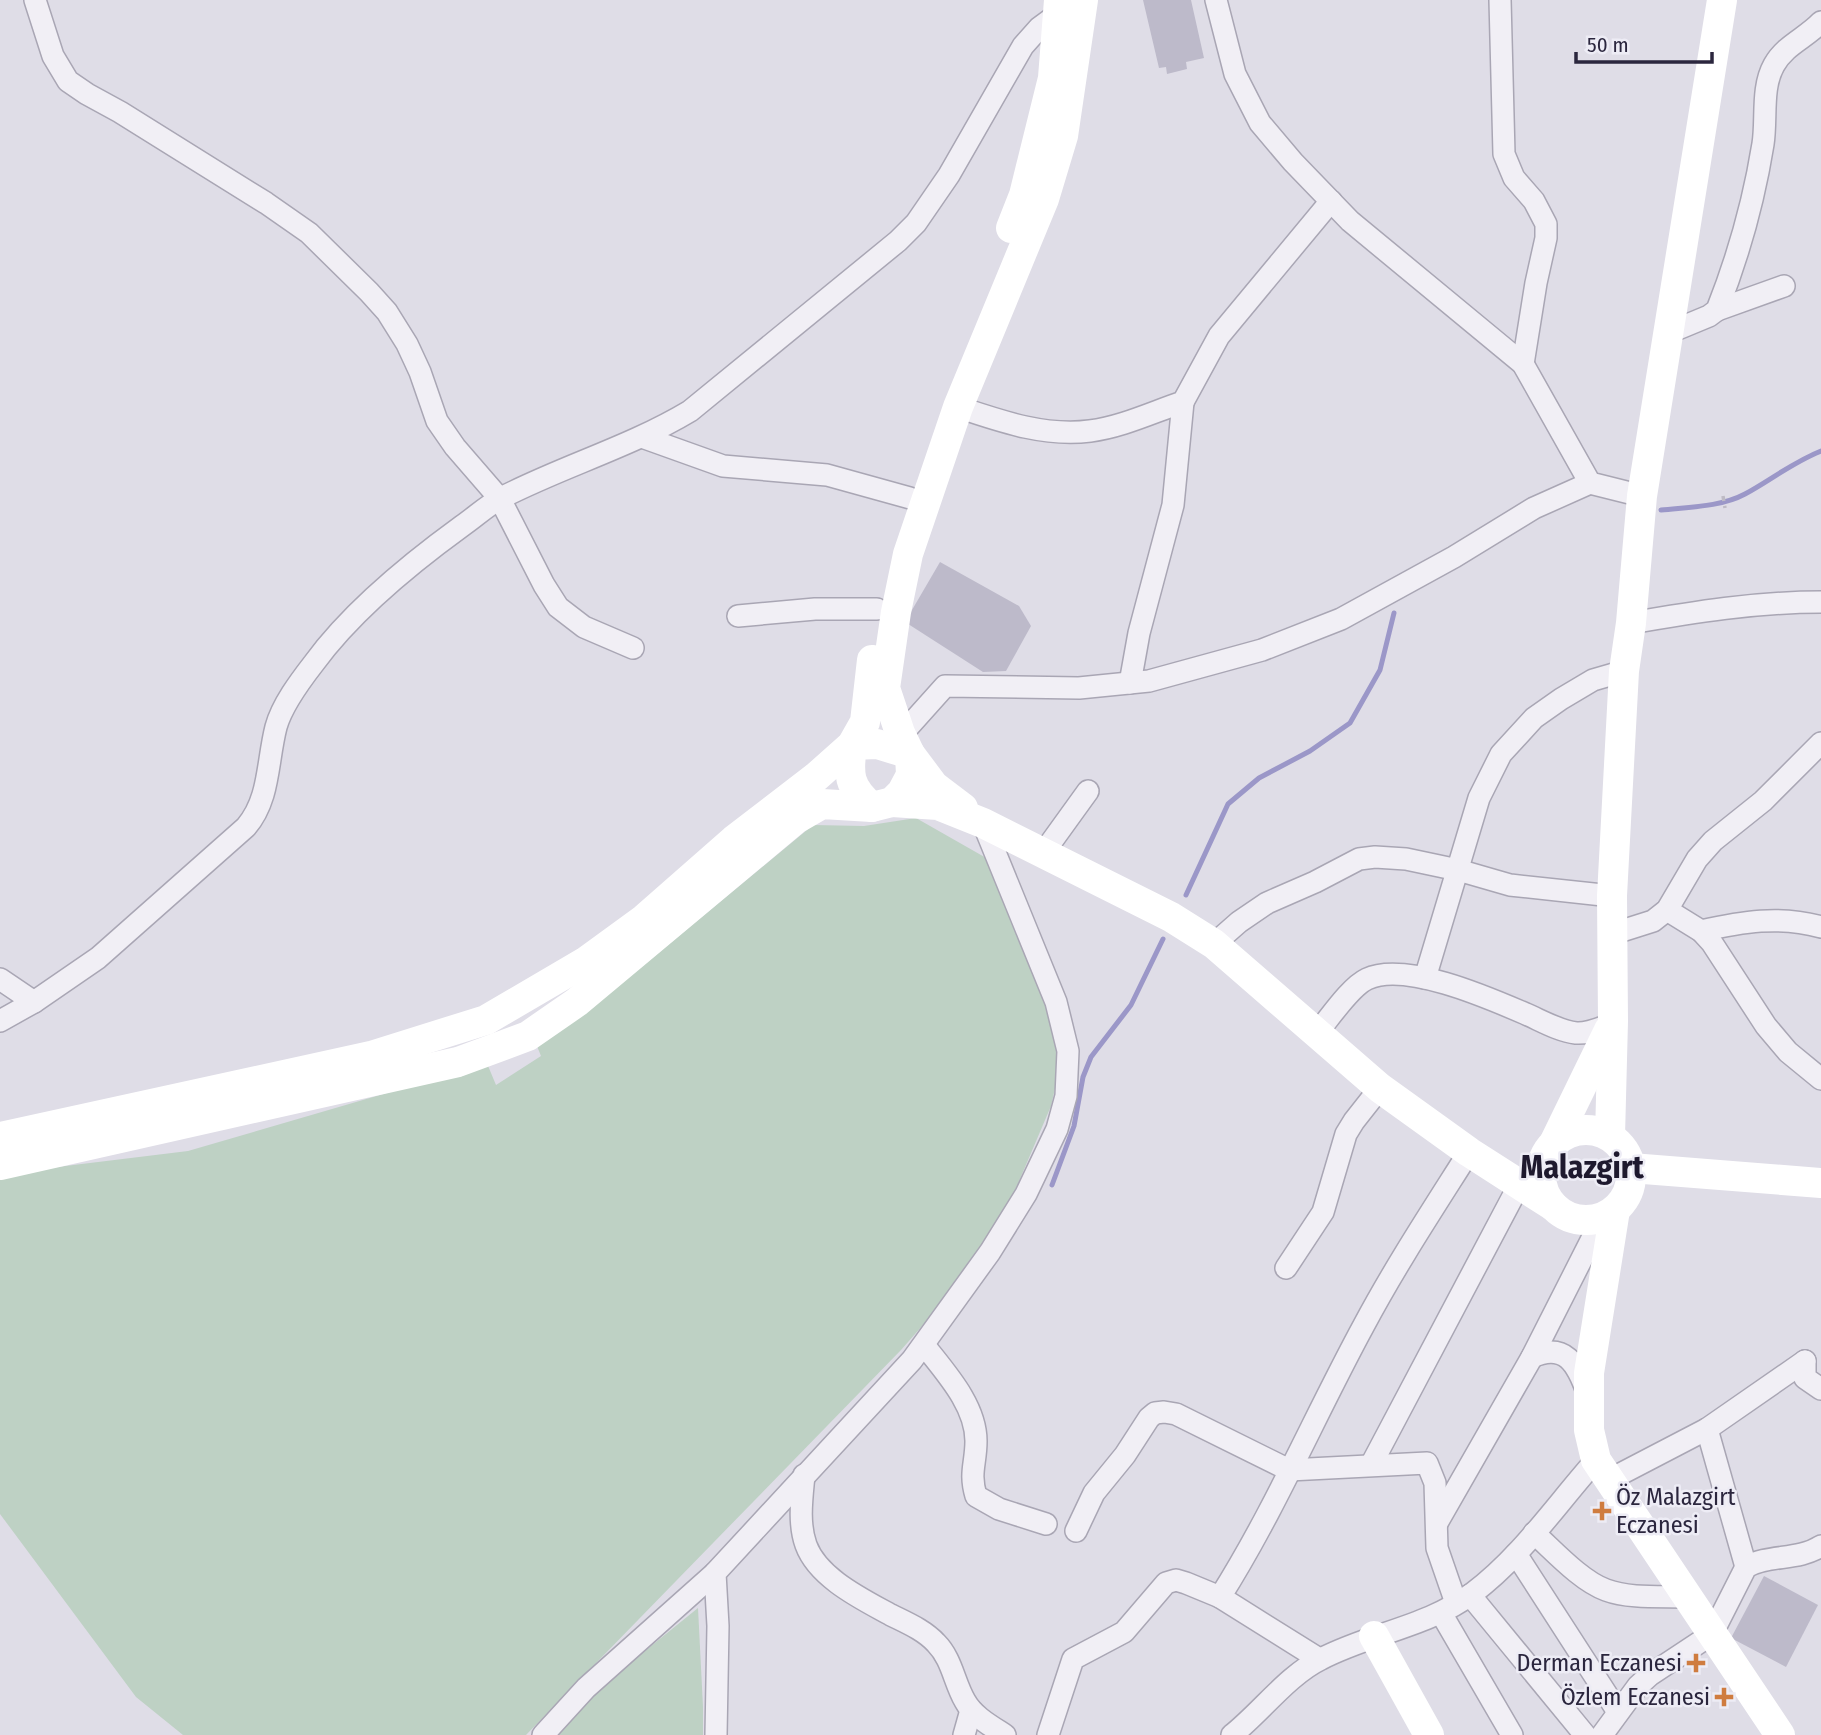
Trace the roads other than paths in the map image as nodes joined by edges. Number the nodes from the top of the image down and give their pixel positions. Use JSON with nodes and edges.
{"nodes":[{"id":1,"x":35,"y":0,"type":"edge"},
{"id":2,"x":1216,"y":0,"type":"edge"},
{"id":3,"x":1500,"y":0,"type":"edge"},
{"id":4,"x":1722,"y":0,"type":"edge"},
{"id":5,"x":1067,"y":5,"type":"edge"},
{"id":6,"x":1821,"y":22,"type":"edge"},
{"id":7,"x":1331,"y":201,"type":"junction"},
{"id":8,"x":1784,"y":286,"type":"dead end"},
{"id":9,"x":1717,"y":310,"type":"junction"},
{"id":10,"x":1668,"y":333,"type":"junction"},
{"id":11,"x":1523,"y":364,"type":"junction"},
{"id":12,"x":1183,"y":402,"type":"junction"},
{"id":13,"x":958,"y":407,"type":"junction"},
{"id":14,"x":642,"y":438,"type":"junction"},
{"id":15,"x":1590,"y":483,"type":"junction"},
{"id":16,"x":1642,"y":496,"type":"junction"},
{"id":17,"x":909,"y":498,"type":"junction"},
{"id":18,"x":500,"y":499,"type":"junction"},
{"id":19,"x":1821,"y":602,"type":"edge"},
{"id":20,"x":877,"y":609,"type":"junction"},
{"id":21,"x":738,"y":615,"type":"dead end"},
{"id":22,"x":1631,"y":623,"type":"junction"},
{"id":23,"x":633,"y":648,"type":"dead end"},
{"id":24,"x":1624,"y":671,"type":"junction"},
{"id":25,"x":1130,"y":683,"type":"junction"},
{"id":26,"x":1821,"y":743,"type":"edge"},
{"id":27,"x":852,"y":745,"type":"junction"},
{"id":28,"x":901,"y":745,"type":"junction"},
{"id":29,"x":1088,"y":791,"type":"dead end"},
{"id":30,"x":882,"y":804,"type":"junction"},
{"id":31,"x":983,"y":823,"type":"junction"},
{"id":32,"x":1044,"y":852,"type":"junction"},
{"id":33,"x":1458,"y":870,"type":"junction"},
{"id":34,"x":1612,"y":896,"type":"junction"},
{"id":35,"x":1667,"y":910,"type":"junction"},
{"id":36,"x":1821,"y":927,"type":"edge"},
{"id":37,"x":1701,"y":931,"type":"junction"},
{"id":38,"x":1612,"y":934,"type":"junction"},
{"id":39,"x":1214,"y":944,"type":"junction"},
{"id":40,"x":1425,"y":978,"type":"junction"},
{"id":41,"x":0,"y":979,"type":"edge"},
{"id":42,"x":34,"y":1002,"type":"junction"},
{"id":43,"x":0,"y":1021,"type":"edge"},
{"id":44,"x":1613,"y":1022,"type":"junction"},
{"id":45,"x":1316,"y":1034,"type":"junction"},
{"id":46,"x":1821,"y":1079,"type":"edge"},
{"id":47,"x":1380,"y":1088,"type":"junction"},
{"id":48,"x":1611,"y":1136,"type":"junction"},
{"id":49,"x":0,"y":1137,"type":"edge"},
{"id":50,"x":1469,"y":1152,"type":"junction"},
{"id":51,"x":1538,"y":1164,"type":"junction"},
{"id":52,"x":0,"y":1165,"type":"edge"},
{"id":53,"x":1631,"y":1168,"type":"junction"},
{"id":54,"x":1821,"y":1183,"type":"edge"},
{"id":55,"x":1609,"y":1214,"type":"junction"},
{"id":56,"x":1286,"y":1268,"type":"dead end"},
{"id":57,"x":924,"y":1345,"type":"junction"},
{"id":58,"x":1532,"y":1357,"type":"junction"},
{"id":59,"x":1821,"y":1389,"type":"edge"},
{"id":60,"x":1588,"y":1395,"type":"junction"},
{"id":61,"x":1707,"y":1429,"type":"junction"},
{"id":62,"x":1371,"y":1465,"type":"junction"},
{"id":63,"x":1289,"y":1470,"type":"junction"},
{"id":64,"x":1602,"y":1470,"type":"junction"},
{"id":65,"x":804,"y":1475,"type":"junction"},
{"id":66,"x":1435,"y":1483,"type":"junction"},
{"id":67,"x":1457,"y":1489,"type":"junction"},
{"id":68,"x":1046,"y":1524,"type":"dead end"},
{"id":69,"x":1435,"y":1526,"type":"junction"},
{"id":70,"x":1076,"y":1531,"type":"dead end"},
{"id":71,"x":1534,"y":1533,"type":"junction"},
{"id":72,"x":1821,"y":1546,"type":"edge"},
{"id":73,"x":1516,"y":1554,"type":"junction"},
{"id":74,"x":1746,"y":1567,"type":"junction"},
{"id":75,"x":715,"y":1573,"type":"junction"},
{"id":76,"x":1220,"y":1597,"type":"junction"},
{"id":77,"x":1688,"y":1597,"type":"junction"},
{"id":78,"x":1456,"y":1604,"type":"junction"},
{"id":79,"x":1712,"y":1634,"type":"junction"},
{"id":80,"x":1374,"y":1636,"type":"junction"},
{"id":81,"x":1319,"y":1659,"type":"junction"},
{"id":82,"x":971,"y":1710,"type":"junction"},
{"id":83,"x":1618,"y":1712,"type":"junction"},
{"id":84,"x":543,"y":1735,"type":"edge"},
{"id":85,"x":716,"y":1735,"type":"edge"},
{"id":86,"x":964,"y":1735,"type":"edge"},
{"id":87,"x":1005,"y":1735,"type":"edge"},
{"id":88,"x":1048,"y":1735,"type":"edge"},
{"id":89,"x":1231,"y":1735,"type":"edge"},
{"id":90,"x":1429,"y":1735,"type":"edge"},
{"id":91,"x":1512,"y":1735,"type":"edge"},
{"id":92,"x":1585,"y":1735,"type":"edge"},
{"id":93,"x":1602,"y":1735,"type":"edge"},
{"id":94,"x":1780,"y":1735,"type":"edge"}],
"edges":[{"from":1,"to":18,"type":"street"},
{"from":2,"to":7,"type":"street"},
{"from":3,"to":11,"type":"street"},
{"from":4,"to":10,"type":"main road"},
{"from":5,"to":13,"type":"main road"},
{"from":5,"to":14,"type":"street"},
{"from":5,"to":17,"type":"main road"},
{"from":6,"to":9,"type":"street"},
{"from":7,"to":11,"type":"street"},
{"from":7,"to":12,"type":"street"},
{"from":8,"to":9,"type":"street"},
{"from":9,"to":10,"type":"street"},
{"from":10,"to":16,"type":"main road"},
{"from":11,"to":15,"type":"street"},
{"from":12,"to":13,"type":"street"},
{"from":12,"to":25,"type":"street"},
{"from":13,"to":28,"type":"main road"},
{"from":14,"to":17,"type":"street"},
{"from":14,"to":18,"type":"street"},
{"from":15,"to":16,"type":"street"},
{"from":15,"to":25,"type":"street"},
{"from":16,"to":22,"type":"main road"},
{"from":17,"to":20,"type":"main road"},
{"from":18,"to":23,"type":"street"},
{"from":18,"to":42,"type":"street"},
{"from":19,"to":22,"type":"street"},
{"from":20,"to":21,"type":"street"},
{"from":20,"to":27,"type":"main road"},
{"from":22,"to":24,"type":"main road"},
{"from":24,"to":33,"type":"street"},
{"from":24,"to":34,"type":"main road"},
{"from":25,"to":28,"type":"street"},
{"from":26,"to":35,"type":"street"},
{"from":27,"to":28,"type":"main road"},
{"from":27,"to":30,"type":"main road"},
{"from":27,"to":49,"type":"main road"},
{"from":28,"to":30,"type":"main road"},
{"from":28,"to":31,"type":"main road"},
{"from":29,"to":32,"type":"street"},
{"from":30,"to":31,"type":"main road"},
{"from":30,"to":52,"type":"main road"},
{"from":31,"to":32,"type":"main road"},
{"from":31,"to":57,"type":"street"},
{"from":32,"to":39,"type":"main road"},
{"from":33,"to":34,"type":"street"},
{"from":33,"to":39,"type":"street"},
{"from":33,"to":40,"type":"street"},
{"from":34,"to":38,"type":"main road"},
{"from":35,"to":37,"type":"street"},
{"from":35,"to":38,"type":"street"},
{"from":36,"to":37,"type":"street"},
{"from":37,"to":46,"type":"street"},
{"from":38,"to":44,"type":"main road"},
{"from":39,"to":45,"type":"main road"},
{"from":40,"to":44,"type":"street"},
{"from":40,"to":45,"type":"street"},
{"from":41,"to":42,"type":"street"},
{"from":42,"to":43,"type":"street"},
{"from":44,"to":48,"type":"main road"},
{"from":44,"to":51,"type":"main road"},
{"from":45,"to":47,"type":"main road"},
{"from":47,"to":50,"type":"main road"},
{"from":47,"to":56,"type":"street"},
{"from":48,"to":51,"type":"main road"},
{"from":48,"to":53,"type":"main road"},
{"from":50,"to":51,"type":"main road"},
{"from":50,"to":63,"type":"street"},
{"from":51,"to":55,"type":"main road"},
{"from":51,"to":62,"type":"street"},
{"from":53,"to":54,"type":"main road"},
{"from":53,"to":55,"type":"main road"},
{"from":55,"to":58,"type":"street"},
{"from":55,"to":60,"type":"main road"},
{"from":57,"to":65,"type":"street"},
{"from":57,"to":68,"type":"street"},
{"from":58,"to":60,"type":"street"},
{"from":58,"to":67,"type":"street"},
{"from":59,"to":61,"type":"street"},
{"from":60,"to":64,"type":"main road"},
{"from":61,"to":64,"type":"street"},
{"from":61,"to":74,"type":"street"},
{"from":62,"to":63,"type":"street"},
{"from":62,"to":66,"type":"street"},
{"from":63,"to":70,"type":"street"},
{"from":63,"to":76,"type":"street"},
{"from":64,"to":71,"type":"street"},
{"from":64,"to":77,"type":"main road"},
{"from":65,"to":75,"type":"street"},
{"from":65,"to":82,"type":"street"},
{"from":66,"to":67,"type":"street"},
{"from":66,"to":69,"type":"street"},
{"from":67,"to":69,"type":"street"},
{"from":69,"to":78,"type":"street"},
{"from":71,"to":73,"type":"street"},
{"from":71,"to":77,"type":"street"},
{"from":72,"to":74,"type":"street"},
{"from":73,"to":78,"type":"street"},
{"from":73,"to":83,"type":"street"},
{"from":74,"to":79,"type":"street"},
{"from":75,"to":84,"type":"street"},
{"from":75,"to":85,"type":"street"},
{"from":76,"to":81,"type":"street"},
{"from":76,"to":88,"type":"street"},
{"from":77,"to":79,"type":"main road"},
{"from":78,"to":80,"type":"street"},
{"from":78,"to":91,"type":"street"},
{"from":78,"to":92,"type":"street"},
{"from":79,"to":83,"type":"street"},
{"from":79,"to":94,"type":"main road"},
{"from":80,"to":81,"type":"street"},
{"from":80,"to":90,"type":"main road"},
{"from":81,"to":89,"type":"street"},
{"from":82,"to":86,"type":"street"},
{"from":82,"to":87,"type":"street"},
{"from":83,"to":93,"type":"street"}]}
